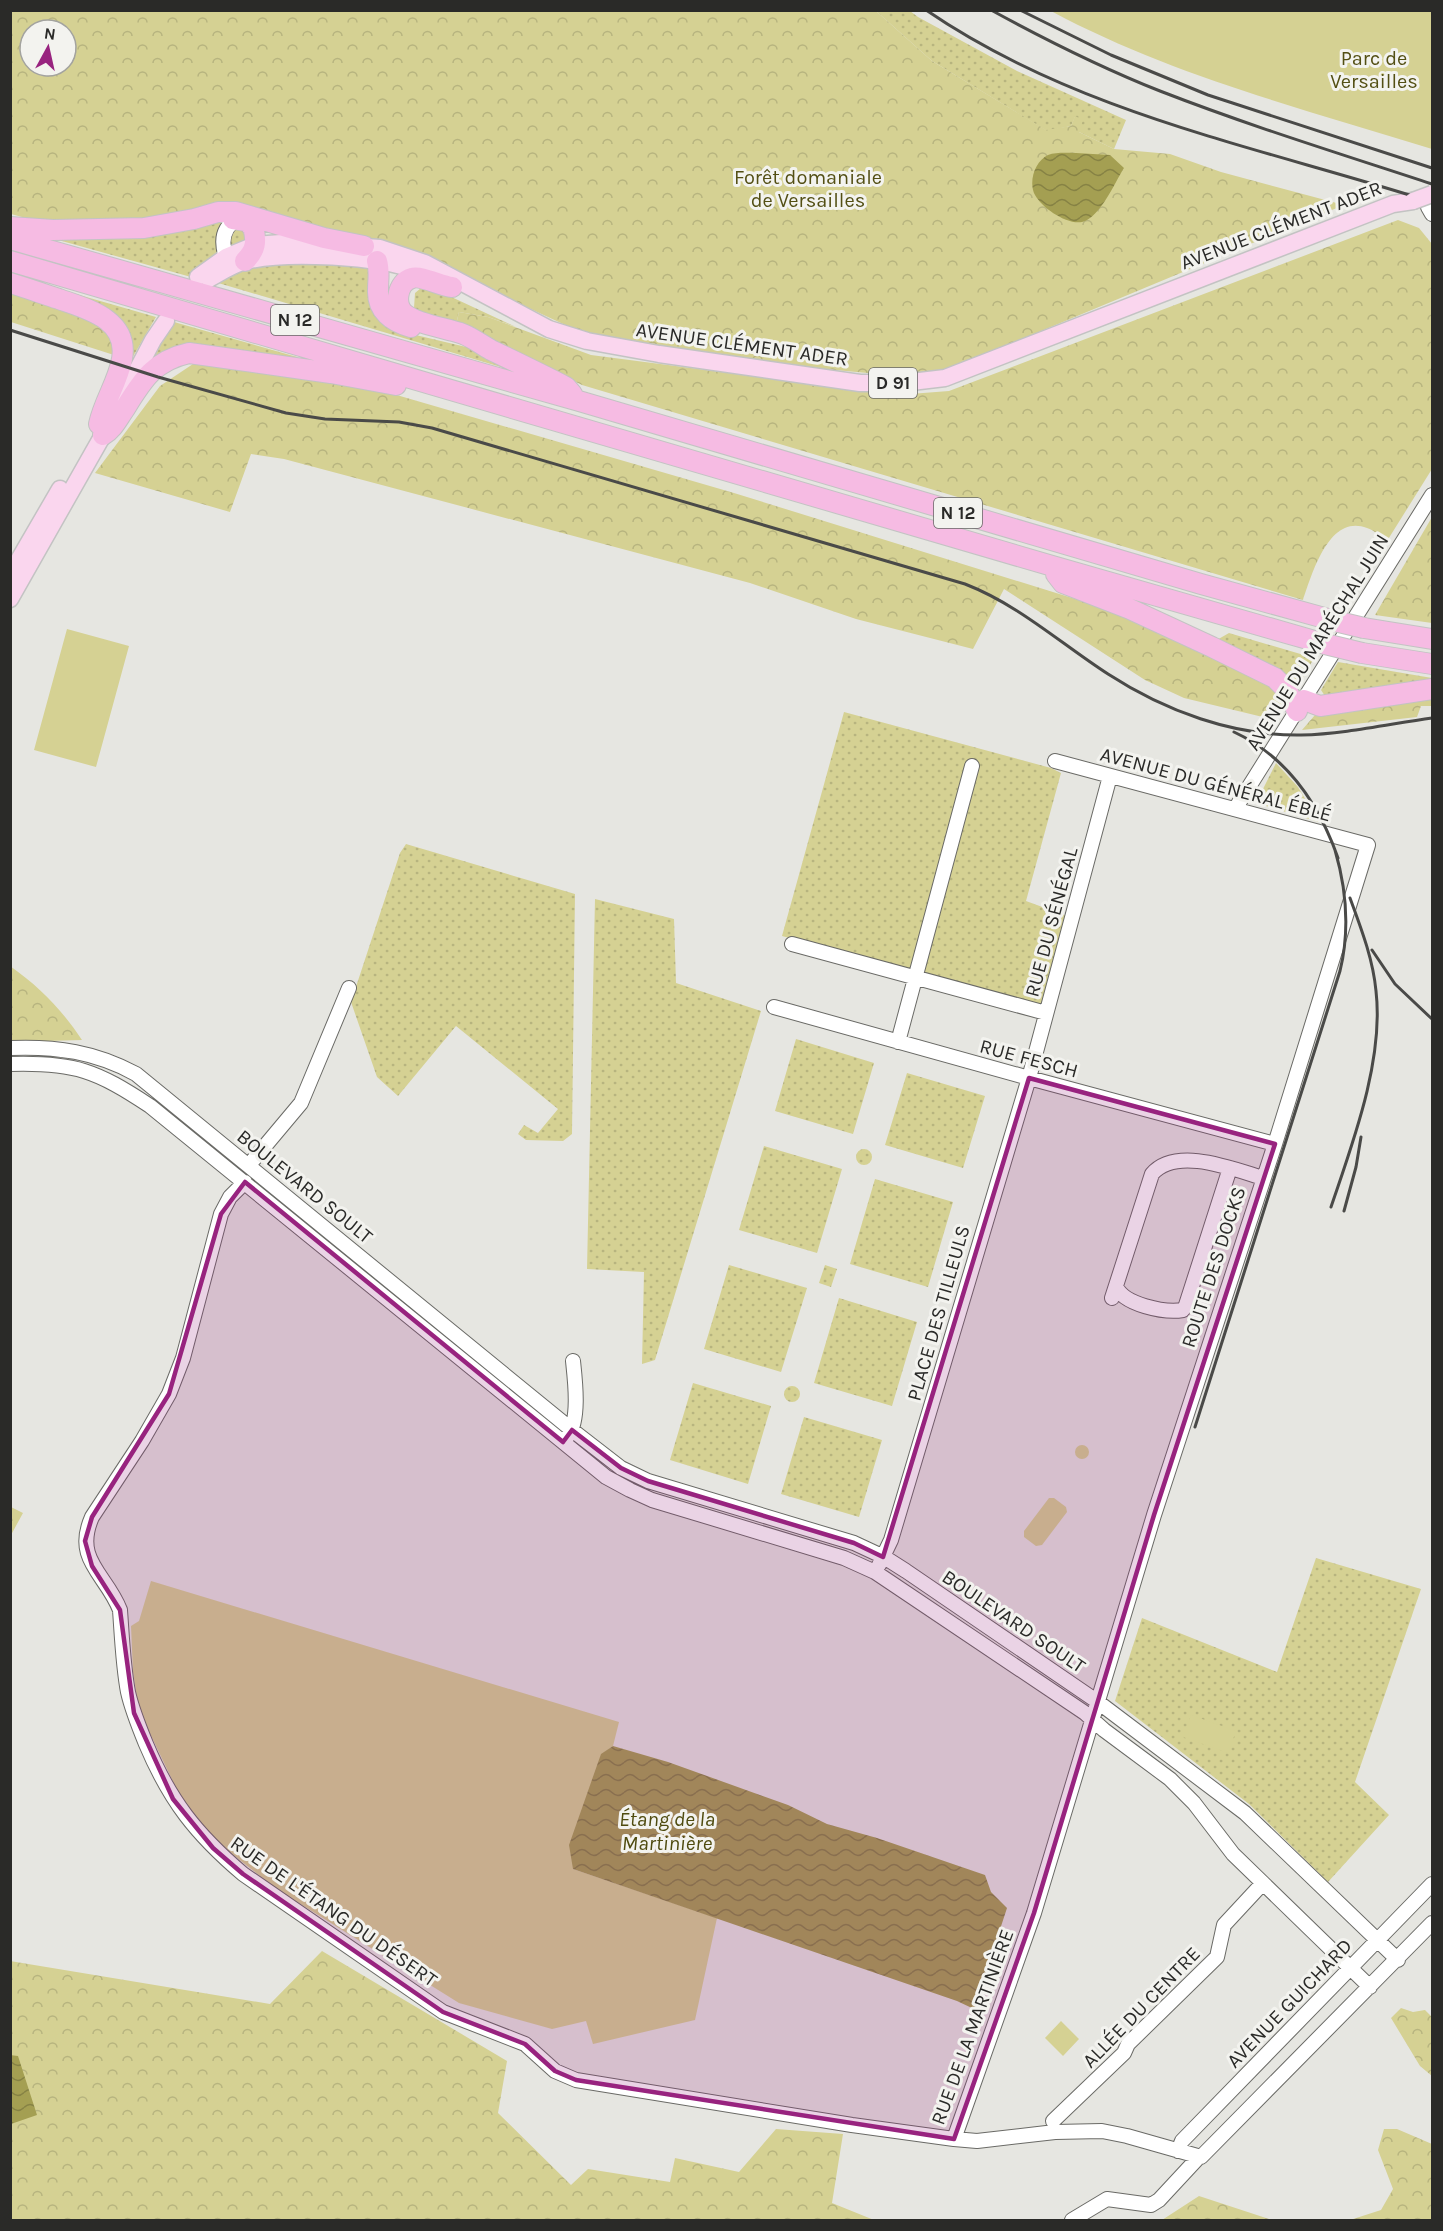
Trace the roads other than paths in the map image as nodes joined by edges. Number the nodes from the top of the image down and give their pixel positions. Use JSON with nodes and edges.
{"nodes":[{"id":1,"x":1427,"y":204,"type":"edge"},
{"id":2,"x":194,"y":219,"type":"junction"},
{"id":3,"x":237,"y":219,"type":"junction"},
{"id":4,"x":10,"y":227,"type":"edge"},
{"id":5,"x":10,"y":239,"type":"edge"},
{"id":6,"x":250,"y":253,"type":"junction"},
{"id":7,"x":371,"y":253,"type":"junction"},
{"id":8,"x":226,"y":257,"type":"junction"},
{"id":9,"x":10,"y":261,"type":"edge"},
{"id":10,"x":10,"y":283,"type":"edge"},
{"id":11,"x":452,"y":287,"type":"junction"},
{"id":12,"x":162,"y":320,"type":"dead end"},
{"id":13,"x":483,"y":345,"type":"junction"},
{"id":14,"x":441,"y":386,"type":"junction"},
{"id":15,"x":579,"y":401,"type":"junction"},
{"id":16,"x":101,"y":430,"type":"junction"},
{"id":17,"x":1432,"y":495,"type":"edge"},
{"id":18,"x":1049,"y":565,"type":"junction"},
{"id":19,"x":10,"y":575,"type":"edge"},
{"id":20,"x":10,"y":599,"type":"edge"},
{"id":21,"x":1432,"y":639,"type":"edge"},
{"id":22,"x":1432,"y":664,"type":"edge"},
{"id":23,"x":1432,"y":689,"type":"edge"},
{"id":24,"x":1300,"y":705,"type":"junction"},
{"id":25,"x":1055,"y":761,"type":"dead end"},
{"id":26,"x":972,"y":766,"type":"dead end"},
{"id":27,"x":1110,"y":776,"type":"junction"},
{"id":28,"x":1235,"y":809,"type":"junction"},
{"id":29,"x":1368,"y":845,"type":"joint"},
{"id":30,"x":792,"y":944,"type":"dead end"},
{"id":31,"x":916,"y":977,"type":"junction"},
{"id":32,"x":349,"y":988,"type":"dead end"},
{"id":33,"x":774,"y":1007,"type":"dead end"},
{"id":34,"x":1046,"y":1013,"type":"junction"},
{"id":35,"x":898,"y":1042,"type":"junction"},
{"id":36,"x":10,"y":1048,"type":"edge"},
{"id":37,"x":10,"y":1064,"type":"edge"},
{"id":38,"x":1029,"y":1078,"type":"junction"},
{"id":39,"x":1275,"y":1144,"type":"junction"},
{"id":40,"x":249,"y":1165,"type":"junction"},
{"id":41,"x":1230,"y":1168,"type":"junction"},
{"id":42,"x":1263,"y":1178,"type":"junction"},
{"id":43,"x":245,"y":1182,"type":"junction"},
{"id":44,"x":573,"y":1361,"type":"dead end"},
{"id":45,"x":576,"y":1396,"type":"junction"},
{"id":46,"x":550,"y":1413,"type":"junction"},
{"id":47,"x":542,"y":1426,"type":"junction"},
{"id":48,"x":572,"y":1430,"type":"junction"},
{"id":49,"x":563,"y":1442,"type":"junction"},
{"id":50,"x":790,"y":1524,"type":"junction"},
{"id":51,"x":786,"y":1540,"type":"junction"},
{"id":52,"x":884,"y":1557,"type":"junction"},
{"id":53,"x":876,"y":1572,"type":"junction"},
{"id":54,"x":1098,"y":1702,"type":"junction"},
{"id":55,"x":1093,"y":1718,"type":"junction"},
{"id":56,"x":1210,"y":1785,"type":"junction"},
{"id":57,"x":1194,"y":1803,"type":"junction"},
{"id":58,"x":1263,"y":1883,"type":"junction"},
{"id":59,"x":1432,"y":1884,"type":"edge"},
{"id":60,"x":1432,"y":1923,"type":"edge"},
{"id":61,"x":1377,"y":1941,"type":"junction"},
{"id":62,"x":1398,"y":1960,"type":"junction"},
{"id":63,"x":1352,"y":1968,"type":"junction"},
{"id":64,"x":1370,"y":1987,"type":"junction"},
{"id":65,"x":545,"y":2063,"type":"joint"},
{"id":66,"x":1212,"y":2109,"type":"junction"},
{"id":67,"x":1053,"y":2121,"type":"dead end"},
{"id":68,"x":1230,"y":2128,"type":"junction"},
{"id":69,"x":954,"y":2139,"type":"junction"},
{"id":70,"x":1178,"y":2151,"type":"junction"},
{"id":71,"x":1198,"y":2158,"type":"junction"},
{"id":72,"x":1072,"y":2220,"type":"edge"}],
"edges":[{"from":1,"to":7,"type":"main road","name":"AVENUE CLÉMENT ADER","number":"D 91"},
{"from":1,"to":11,"type":"main road","name":"AVENUE CLÉMENT ADER","number":"D 91"},
{"from":2,"to":3,"type":"highway"},
{"from":2,"to":4,"type":"highway"},
{"from":2,"to":7,"type":"highway"},
{"from":3,"to":6,"type":"highway"},
{"from":3,"to":8,"type":"street"},
{"from":5,"to":15,"type":"highway","number":"N 12"},
{"from":6,"to":7,"type":"main road","name":"AVENUE CLÉMENT ADER","number":"D 91"},
{"from":6,"to":8,"type":"main road","name":"AVENUE CLÉMENT ADER","number":"D 91"},
{"from":6,"to":8,"type":"main road","name":"AVENUE CLÉMENT ADER","number":"D 91"},
{"from":7,"to":11,"type":"main road","name":"AVENUE CLÉMENT ADER","number":"D 91"},
{"from":7,"to":13,"type":"highway"},
{"from":9,"to":14,"type":"highway","number":"N 12"},
{"from":10,"to":16,"type":"highway"},
{"from":11,"to":13,"type":"highway"},
{"from":12,"to":16,"type":"main road"},
{"from":13,"to":15,"type":"highway"},
{"from":14,"to":16,"type":"highway"},
{"from":14,"to":18,"type":"highway","number":"N 12"},
{"from":15,"to":21,"type":"highway","number":"N 12","bridge":true},
{"from":16,"to":19,"type":"main road"},
{"from":16,"to":20,"type":"main road"},
{"from":17,"to":24,"type":"street","name":"AVENUE DU MARÉCHAL JUIN"},
{"from":18,"to":22,"type":"highway","number":"N 12","bridge":true},
{"from":18,"to":24,"type":"highway"},
{"from":23,"to":24,"type":"highway"},
{"from":24,"to":28,"type":"street","name":"AVENUE DU MARÉCHAL JUIN"},
{"from":25,"to":27,"type":"street","name":"AVENUE DU GÉNÉRAL ÉBLÉ"},
{"from":26,"to":31,"type":"street"},
{"from":27,"to":28,"type":"street","name":"AVENUE DU GÉNÉRAL ÉBLÉ"},
{"from":27,"to":34,"type":"street","name":"RUE DU SÉNÉGAL"},
{"from":28,"to":29,"type":"street","name":"AVENUE DU GÉNÉRAL ÉBLÉ"},
{"from":29,"to":39,"type":"street","name":"ROUTE DES DOCKS"},
{"from":30,"to":31,"type":"street"},
{"from":31,"to":34,"type":"street"},
{"from":31,"to":35,"type":"street"},
{"from":32,"to":40,"type":"street"},
{"from":33,"to":35,"type":"street","name":"RUE FESCH"},
{"from":34,"to":38,"type":"street","name":"RUE DU SÉNÉGAL"},
{"from":35,"to":38,"type":"street","name":"RUE FESCH"},
{"from":36,"to":40,"type":"street","name":"BOULEVARD SOULT"},
{"from":37,"to":43,"type":"street","name":"BOULEVARD SOULT"},
{"from":38,"to":39,"type":"street","name":"RUE FESCH"},
{"from":38,"to":52,"type":"street","name":"PLACE DES TILLEULS"},
{"from":39,"to":42,"type":"street","name":"ROUTE DES DOCKS"},
{"from":40,"to":46,"type":"street","name":"BOULEVARD SOULT"},
{"from":41,"to":41,"type":"street"},
{"from":41,"to":42,"type":"street"},
{"from":42,"to":54,"type":"street","name":"ROUTE DES DOCKS"},
{"from":43,"to":47,"type":"street","name":"BOULEVARD SOULT"},
{"from":43,"to":65,"type":"street","name":"RUE DE L'ÉTANG DU DÉSERT"},
{"from":44,"to":45,"type":"street"},
{"from":45,"to":46,"type":"street"},
{"from":45,"to":48,"type":"street"},
{"from":46,"to":47,"type":"street"},
{"from":46,"to":48,"type":"street","name":"BOULEVARD SOULT"},
{"from":47,"to":49,"type":"street","name":"BOULEVARD SOULT"},
{"from":48,"to":49,"type":"street"},
{"from":48,"to":50,"type":"street","name":"BOULEVARD SOULT"},
{"from":49,"to":51,"type":"street","name":"BOULEVARD SOULT"},
{"from":50,"to":51,"type":"street"},
{"from":50,"to":52,"type":"street","name":"BOULEVARD SOULT"},
{"from":51,"to":53,"type":"street","name":"BOULEVARD SOULT"},
{"from":52,"to":53,"type":"street","name":"PLACE DES TILLEULS"},
{"from":52,"to":54,"type":"street","name":"BOULEVARD SOULT"},
{"from":53,"to":55,"type":"street","name":"BOULEVARD SOULT"},
{"from":54,"to":55,"type":"street","name":"RUE DE LA MARTINIÈRE"},
{"from":54,"to":56,"type":"street","name":"BOULEVARD SOULT"},
{"from":55,"to":57,"type":"street","name":"BOULEVARD SOULT"},
{"from":55,"to":69,"type":"street","name":"RUE DE LA MARTINIÈRE"},
{"from":56,"to":57,"type":"street"},
{"from":56,"to":61,"type":"street","name":"BOULEVARD SOULT"},
{"from":57,"to":58,"type":"street","name":"BOULEVARD SOULT"},
{"from":58,"to":63,"type":"street","name":"BOULEVARD SOULT"},
{"from":58,"to":67,"type":"street","name":"ALLÉE DU CENTRE"},
{"from":59,"to":61,"type":"street","name":"AVENUE GUICHARD"},
{"from":60,"to":62,"type":"street"},
{"from":61,"to":62,"type":"street","name":"BOULEVARD SOULT"},
{"from":61,"to":63,"type":"street","name":"AVENUE GUICHARD"},
{"from":62,"to":64,"type":"street"},
{"from":63,"to":64,"type":"street","name":"BOULEVARD SOULT"},
{"from":63,"to":66,"type":"street","name":"AVENUE GUICHARD"},
{"from":64,"to":68,"type":"street"},
{"from":65,"to":69,"type":"street","name":"RUE DE LA MARTINIÈRE"},
{"from":66,"to":68,"type":"street"},
{"from":66,"to":70,"type":"street","name":"AVENUE GUICHARD"},
{"from":68,"to":71,"type":"street"},
{"from":69,"to":70,"type":"street"},
{"from":70,"to":71,"type":"street"},
{"from":71,"to":72,"type":"street"}]}
